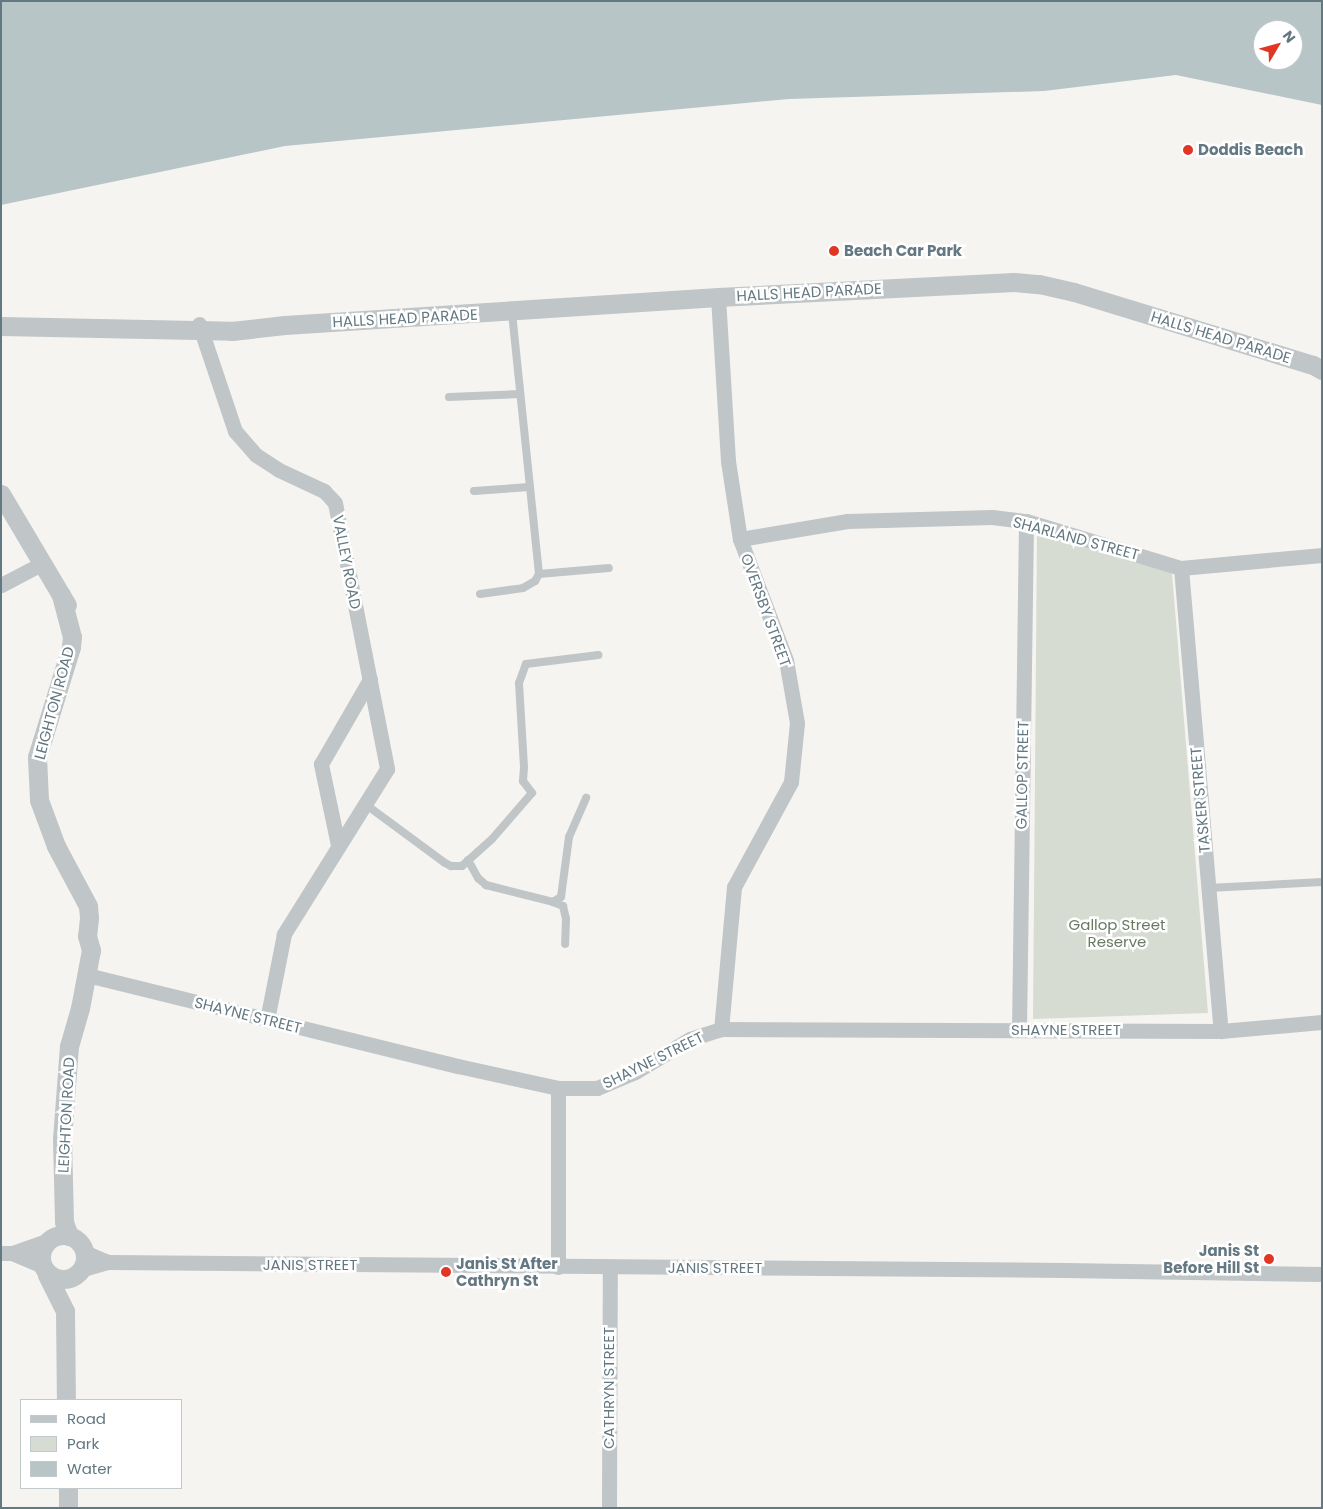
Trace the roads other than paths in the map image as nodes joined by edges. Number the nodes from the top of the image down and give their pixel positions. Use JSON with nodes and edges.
{"nodes":[{"id":1,"x":718,"y":297,"type":"junction"},
{"id":2,"x":512,"y":312,"type":"junction"},
{"id":3,"x":1,"y":315,"type":"edge"},
{"id":4,"x":1,"y":326,"type":"edge"},
{"id":5,"x":200,"y":328,"type":"junction"},
{"id":6,"x":1322,"y":370,"type":"edge"},
{"id":7,"x":520,"y":394,"type":"junction"},
{"id":8,"x":450,"y":397,"type":"dead end"},
{"id":9,"x":530,"y":487,"type":"junction"},
{"id":10,"x":474,"y":491,"type":"dead end"},
{"id":11,"x":1,"y":494,"type":"edge"},
{"id":12,"x":1026,"y":521,"type":"junction"},
{"id":13,"x":740,"y":539,"type":"junction"},
{"id":14,"x":1322,"y":555,"type":"edge"},
{"id":15,"x":41,"y":564,"type":"junction"},
{"id":16,"x":609,"y":568,"type":"dead end"},
{"id":17,"x":1181,"y":568,"type":"junction"},
{"id":18,"x":538,"y":574,"type":"junction"},
{"id":19,"x":1,"y":584,"type":"edge"},
{"id":20,"x":480,"y":594,"type":"dead end"},
{"id":21,"x":598,"y":655,"type":"dead end"},
{"id":22,"x":370,"y":679,"type":"junction"},
{"id":23,"x":586,"y":798,"type":"dead end"},
{"id":24,"x":365,"y":804,"type":"junction"},
{"id":25,"x":338,"y":845,"type":"junction"},
{"id":26,"x":468,"y":860,"type":"junction"},
{"id":27,"x":1322,"y":882,"type":"edge"},
{"id":28,"x":1208,"y":888,"type":"junction"},
{"id":29,"x":553,"y":902,"type":"junction"},
{"id":30,"x":565,"y":944,"type":"dead end"},
{"id":31,"x":87,"y":975,"type":"junction"},
{"id":32,"x":267,"y":1020,"type":"junction"},
{"id":33,"x":1322,"y":1022,"type":"edge"},
{"id":34,"x":721,"y":1029,"type":"junction"},
{"id":35,"x":1019,"y":1030,"type":"junction"},
{"id":36,"x":1221,"y":1031,"type":"junction"},
{"id":37,"x":558,"y":1088,"type":"junction"},
{"id":38,"x":58,"y":1234,"type":"junction"},
{"id":39,"x":7,"y":1253,"type":"edge"},
{"id":40,"x":81,"y":1265,"type":"junction"},
{"id":41,"x":558,"y":1267,"type":"junction"},
{"id":42,"x":610,"y":1268,"type":"junction"},
{"id":43,"x":45,"y":1270,"type":"junction"},
{"id":44,"x":1322,"y":1274,"type":"edge"},
{"id":45,"x":65,"y":1311,"type":"junction"},
{"id":46,"x":66,"y":1399,"type":"edge"},
{"id":47,"x":68,"y":1489,"type":"edge"},
{"id":48,"x":68,"y":1508,"type":"edge"},
{"id":49,"x":609,"y":1508,"type":"edge"}],
"edges":[{"from":1,"to":2,"type":"street","name":"HALLS HEAD PARADE"},
{"from":1,"to":6,"type":"street","name":"HALLS HEAD PARADE"},
{"from":1,"to":13,"type":"street","name":"OVERSBY STREET"},
{"from":2,"to":5,"type":"street","name":"HALLS HEAD PARADE"},
{"from":2,"to":7,"type":"lane"},
{"from":3,"to":5,"type":"street","name":"HALLS HEAD PARADE"},
{"from":4,"to":5,"type":"street","name":"HALLS HEAD PARADE"},
{"from":5,"to":22,"type":"street","name":"VALLEY ROAD"},
{"from":7,"to":8,"type":"lane"},
{"from":7,"to":9,"type":"lane"},
{"from":9,"to":10,"type":"lane"},
{"from":9,"to":18,"type":"lane"},
{"from":11,"to":15,"type":"street","name":"LEIGHTON ROAD"},
{"from":12,"to":13,"type":"street","name":"SHARLAND STREET"},
{"from":12,"to":17,"type":"street","name":"SHARLAND STREET"},
{"from":12,"to":35,"type":"street","name":"GALLOP STREET"},
{"from":13,"to":34,"type":"street","name":"OVERSBY STREET"},
{"from":14,"to":17,"type":"street","name":"SHARLAND STREET"},
{"from":15,"to":19,"type":"street"},
{"from":15,"to":31,"type":"street","name":"LEIGHTON ROAD"},
{"from":16,"to":18,"type":"lane"},
{"from":17,"to":28,"type":"street","name":"TASKER STREET"},
{"from":18,"to":20,"type":"lane"},
{"from":21,"to":26,"type":"lane"},
{"from":22,"to":24,"type":"street","name":"VALLEY ROAD"},
{"from":22,"to":25,"type":"street"},
{"from":23,"to":29,"type":"lane"},
{"from":24,"to":25,"type":"street","name":"VALLEY ROAD"},
{"from":24,"to":26,"type":"lane"},
{"from":25,"to":32,"type":"street","name":"VALLEY ROAD"},
{"from":26,"to":29,"type":"lane"},
{"from":27,"to":28,"type":"lane"},
{"from":28,"to":36,"type":"street","name":"TASKER STREET"},
{"from":29,"to":30,"type":"lane"},
{"from":31,"to":32,"type":"street","name":"SHAYNE STREET"},
{"from":31,"to":38,"type":"street","name":"LEIGHTON ROAD"},
{"from":32,"to":37,"type":"street","name":"SHAYNE STREET"},
{"from":33,"to":36,"type":"street","name":"SHAYNE STREET"},
{"from":34,"to":35,"type":"street","name":"SHAYNE STREET"},
{"from":34,"to":37,"type":"street","name":"SHAYNE STREET"},
{"from":35,"to":36,"type":"street","name":"SHAYNE STREET"},
{"from":37,"to":41,"type":"street"},
{"from":38,"to":39,"type":"street"},
{"from":38,"to":40,"type":"street"},
{"from":38,"to":43,"type":"street","name":"LEIGHTON ROAD"},
{"from":39,"to":43,"type":"street"},
{"from":40,"to":41,"type":"street","name":"JANIS STREET"},
{"from":40,"to":43,"type":"street"},
{"from":40,"to":45,"type":"street"},
{"from":41,"to":42,"type":"street","name":"JANIS STREET"},
{"from":42,"to":44,"type":"street","name":"JANIS STREET"},
{"from":42,"to":49,"type":"street","name":"CATHRYN STREET"},
{"from":43,"to":45,"type":"street"},
{"from":45,"to":46,"type":"street"},
{"from":47,"to":48,"type":"street"}]}
